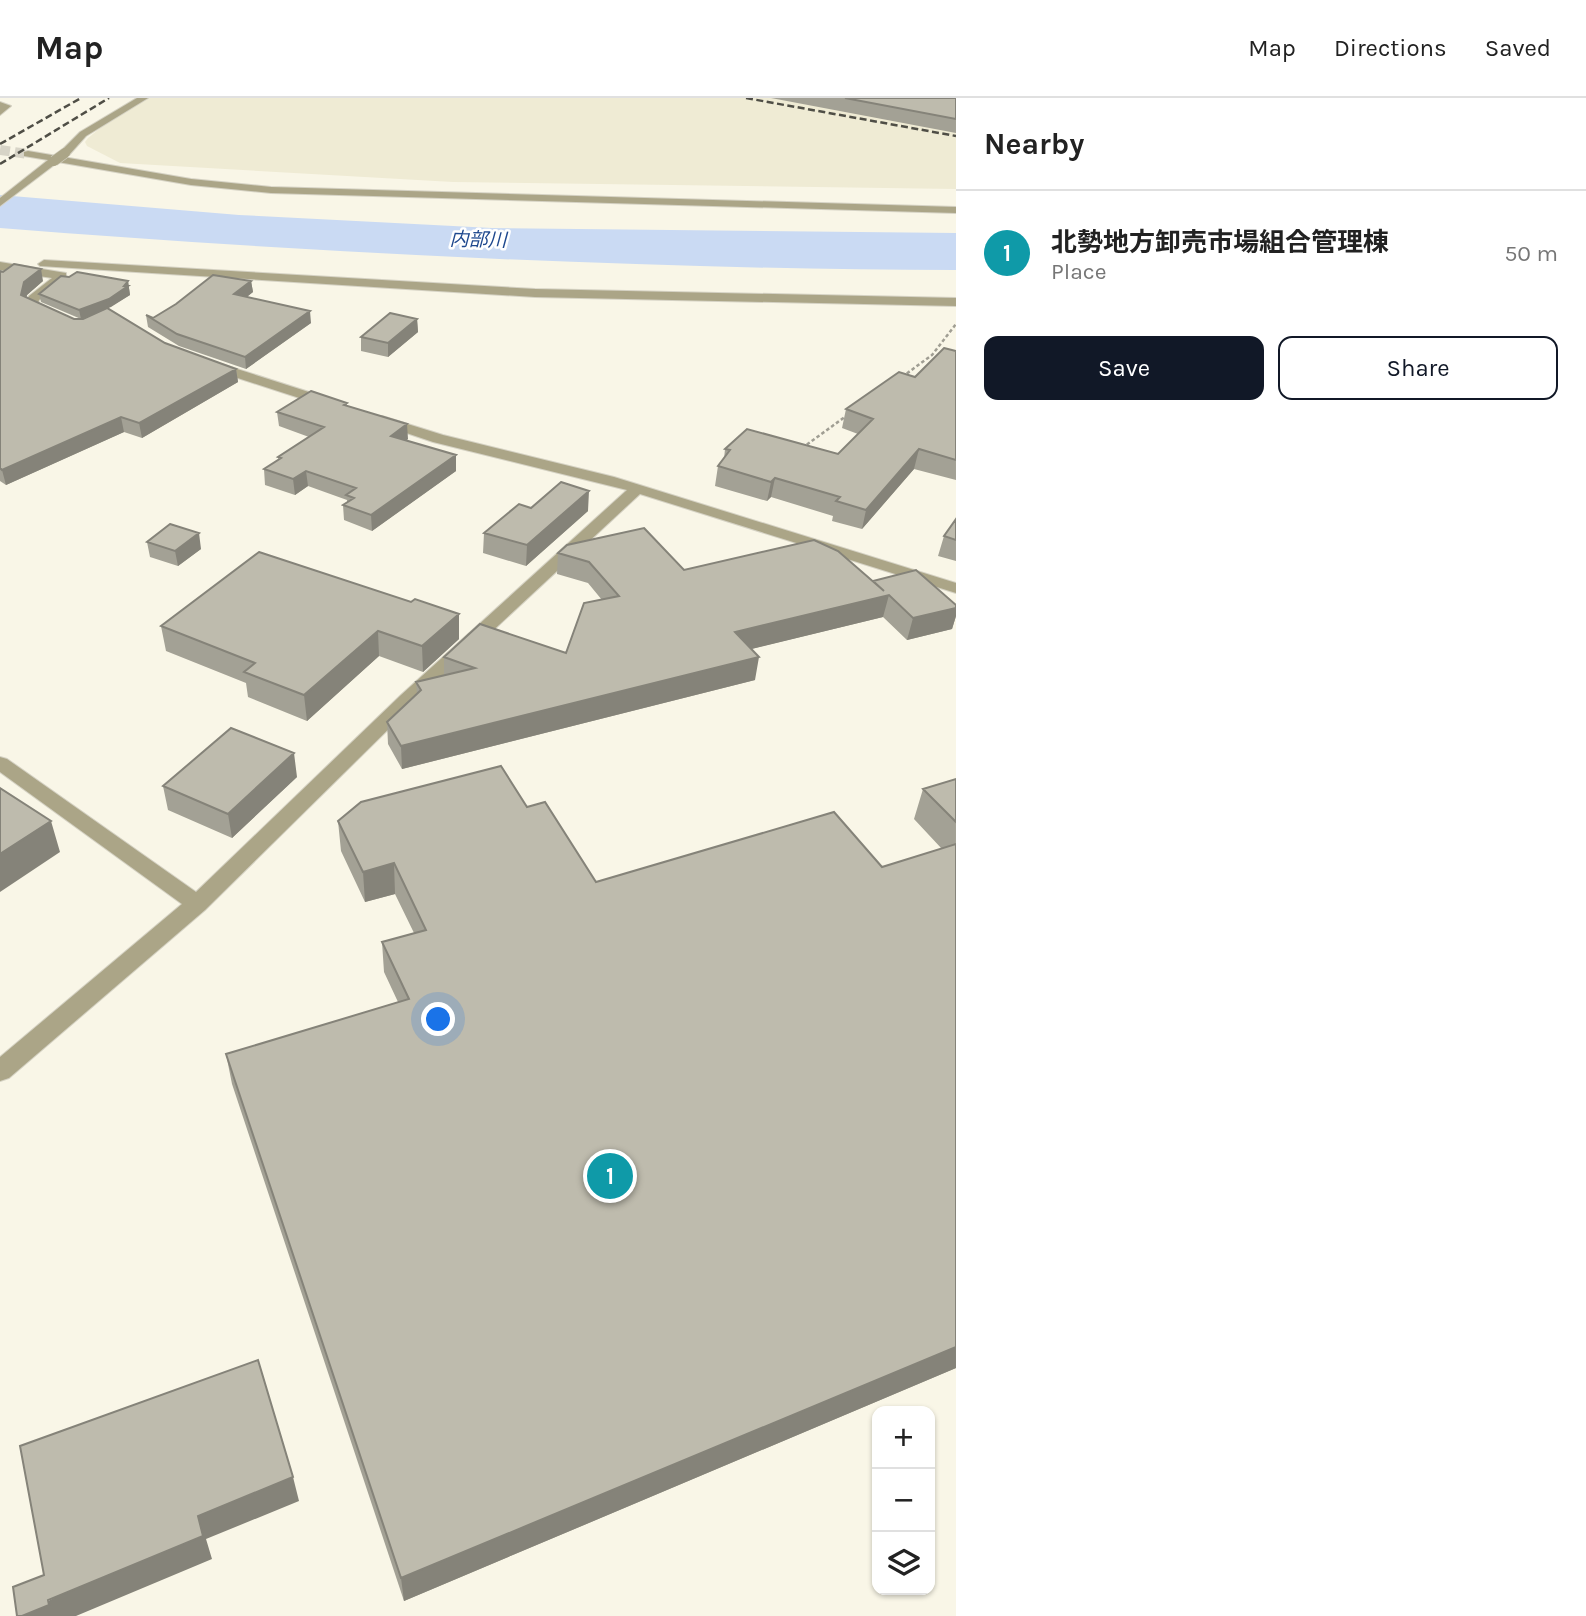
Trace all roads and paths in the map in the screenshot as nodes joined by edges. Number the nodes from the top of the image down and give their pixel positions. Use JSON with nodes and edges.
{"nodes":[{"id":1,"x":143,"y":98,"type":"edge"},
{"id":2,"x":0,"y":105,"type":"edge"},
{"id":3,"x":0,"y":112,"type":"edge"},
{"id":4,"x":28,"y":154,"type":"tunnel mouth"},
{"id":5,"x":0,"y":203,"type":"edge"},
{"id":6,"x":956,"y":210,"type":"edge"},
{"id":7,"x":0,"y":264,"type":"edge"},
{"id":8,"x":956,"y":302,"type":"edge"},
{"id":9,"x":61,"y":320,"type":"edge"},
{"id":10,"x":956,"y":324,"type":"edge"},
{"id":11,"x":195,"y":359,"type":"edge"},
{"id":12,"x":898,"y":379,"type":"edge"},
{"id":13,"x":348,"y":409,"type":"edge"},
{"id":14,"x":853,"y":412,"type":"edge"},
{"id":15,"x":370,"y":415,"type":"edge"},
{"id":16,"x":799,"y":450,"type":"edge"},
{"id":17,"x":637,"y":489,"type":"junction"},
{"id":18,"x":956,"y":588,"type":"edge"},
{"id":19,"x":0,"y":763,"type":"edge"},
{"id":20,"x":197,"y":904,"type":"junction"},
{"id":21,"x":0,"y":1071,"type":"edge"}],
"edges":[{"from":1,"to":5,"type":"street","bridge":true},
{"from":2,"to":3,"type":"street"},
{"from":4,"to":6,"type":"street"},
{"from":7,"to":8,"type":"street"},
{"from":7,"to":9,"type":"street"},
{"from":10,"to":12,"type":"path"},
{"from":11,"to":13,"type":"street"},
{"from":14,"to":16,"type":"path"},
{"from":15,"to":17,"type":"street"},
{"from":17,"to":18,"type":"street"},
{"from":17,"to":20,"type":"street"},
{"from":19,"to":20,"type":"street"},
{"from":20,"to":21,"type":"street"}]}
